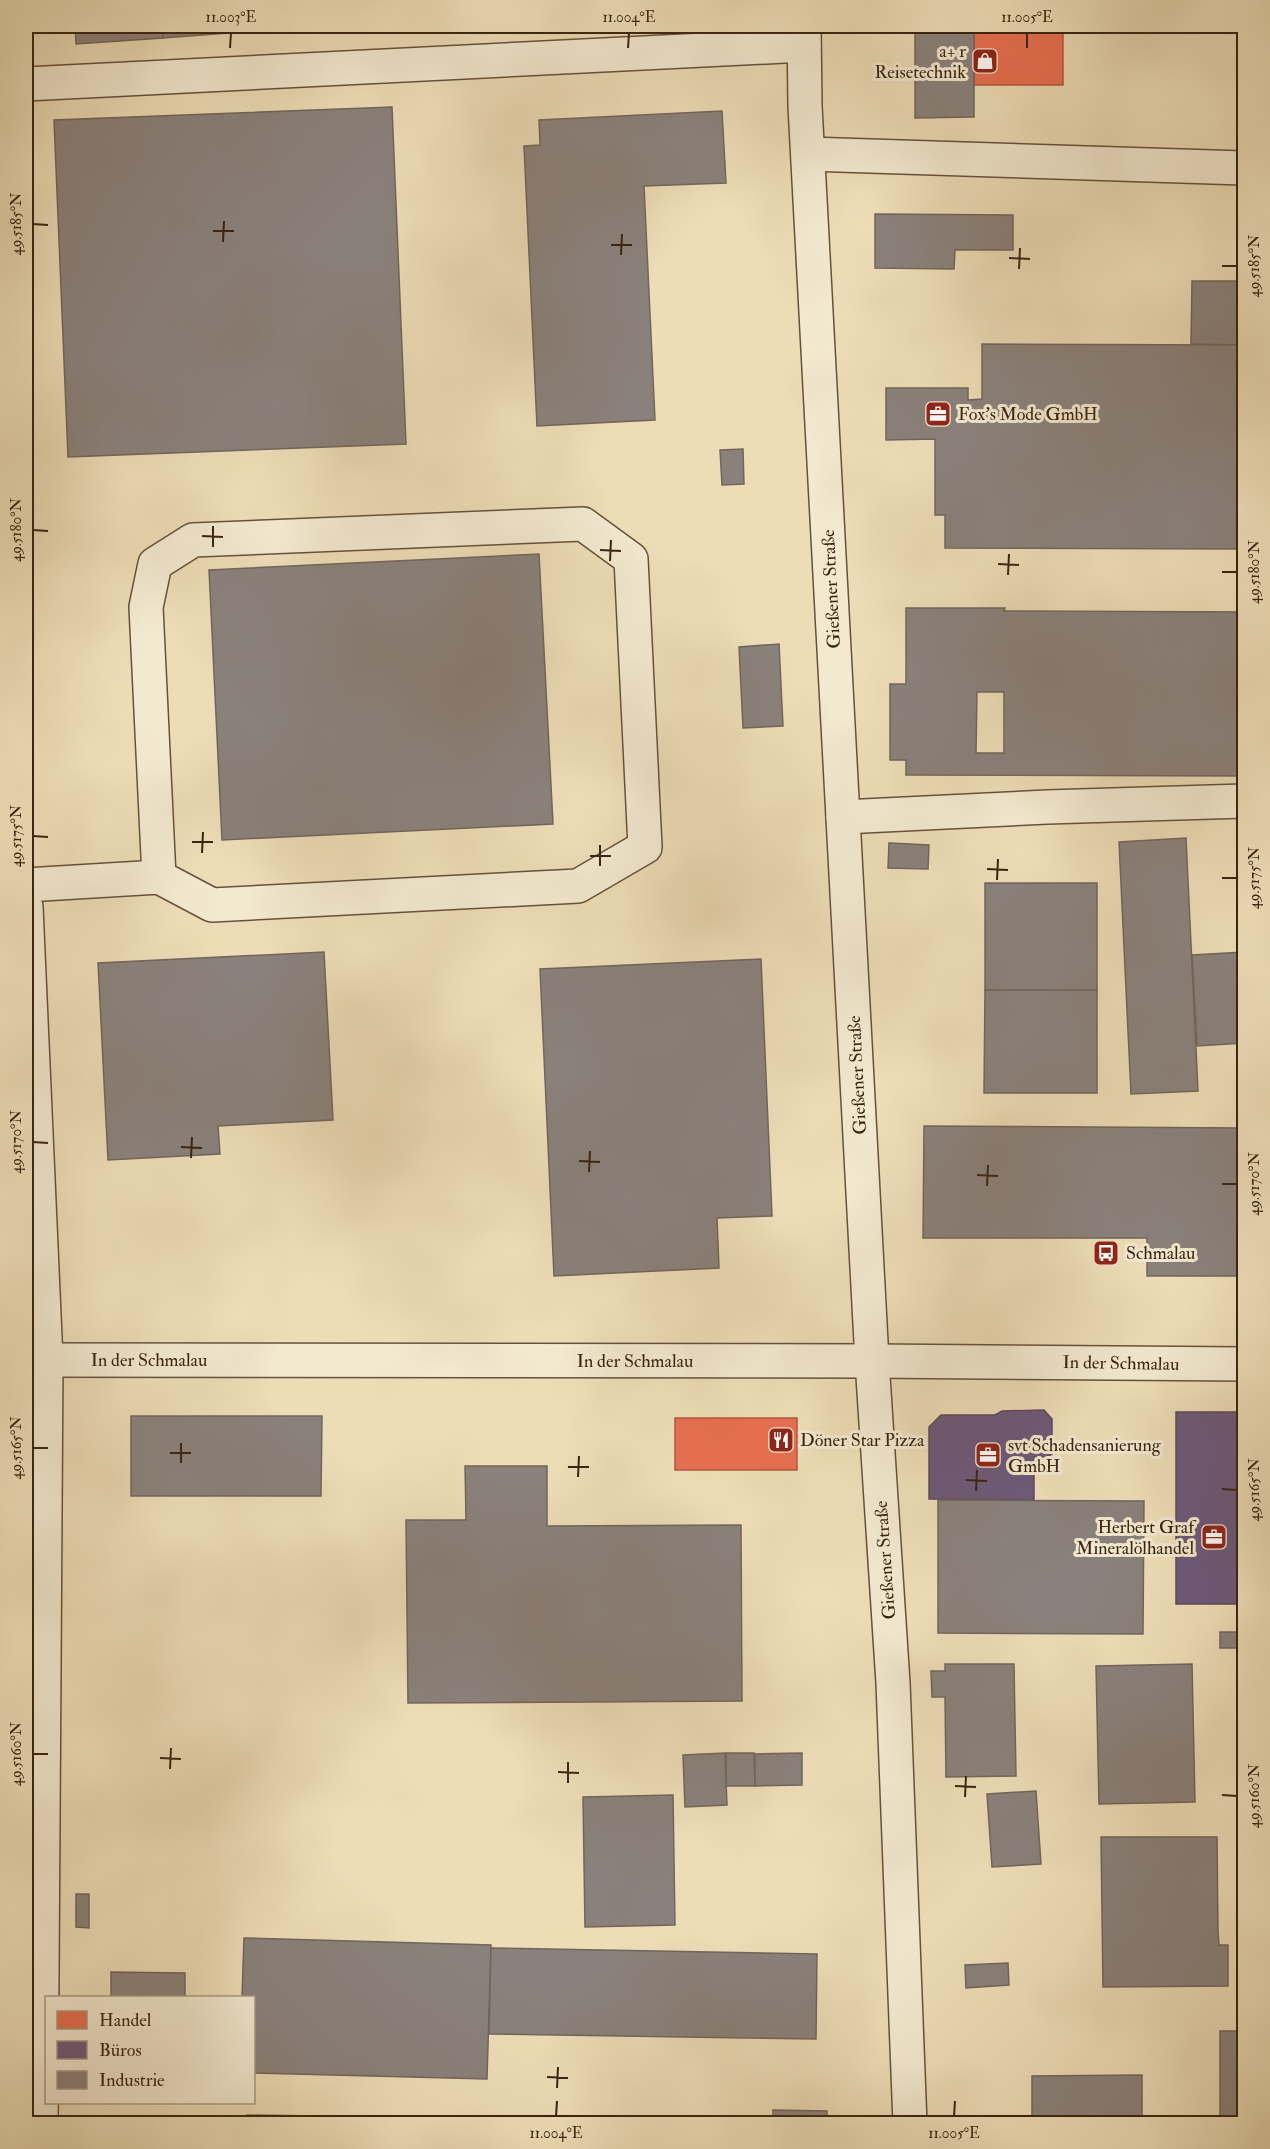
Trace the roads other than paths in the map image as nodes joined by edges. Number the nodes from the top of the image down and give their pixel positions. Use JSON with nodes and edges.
{"nodes":[{"id":1,"x":804,"y":35,"type":"edge"},
{"id":2,"x":26,"y":84,"type":"edge"},
{"id":3,"x":808,"y":154,"type":"junction"},
{"id":4,"x":1245,"y":168,"type":"edge"},
{"id":5,"x":1245,"y":801,"type":"edge"},
{"id":6,"x":843,"y":817,"type":"junction"},
{"id":7,"x":159,"y":877,"type":"junction"},
{"id":8,"x":26,"y":885,"type":"edge"},
{"id":9,"x":26,"y":907,"type":"edge"},
{"id":10,"x":36,"y":1360,"type":"edge"},
{"id":11,"x":872,"y":1361,"type":"junction"},
{"id":12,"x":1245,"y":1364,"type":"edge"},
{"id":13,"x":41,"y":2124,"type":"edge"},
{"id":14,"x":910,"y":2124,"type":"edge"}],
"edges":[{"from":1,"to":2,"type":"street"},
{"from":1,"to":3,"type":"street","name":"Gießener Straße"},
{"from":3,"to":4,"type":"street"},
{"from":3,"to":6,"type":"street","name":"Gießener Straße"},
{"from":5,"to":6,"type":"street"},
{"from":6,"to":11,"type":"street","name":"Gießener Straße"},
{"from":7,"to":7,"type":"street"},
{"from":7,"to":8,"type":"street"},
{"from":9,"to":10,"type":"street"},
{"from":10,"to":11,"type":"street","name":"In der Schmalau"},
{"from":10,"to":13,"type":"street"},
{"from":11,"to":12,"type":"street","name":"In der Schmalau"},
{"from":11,"to":14,"type":"street","name":"Gießener Straße"}]}
